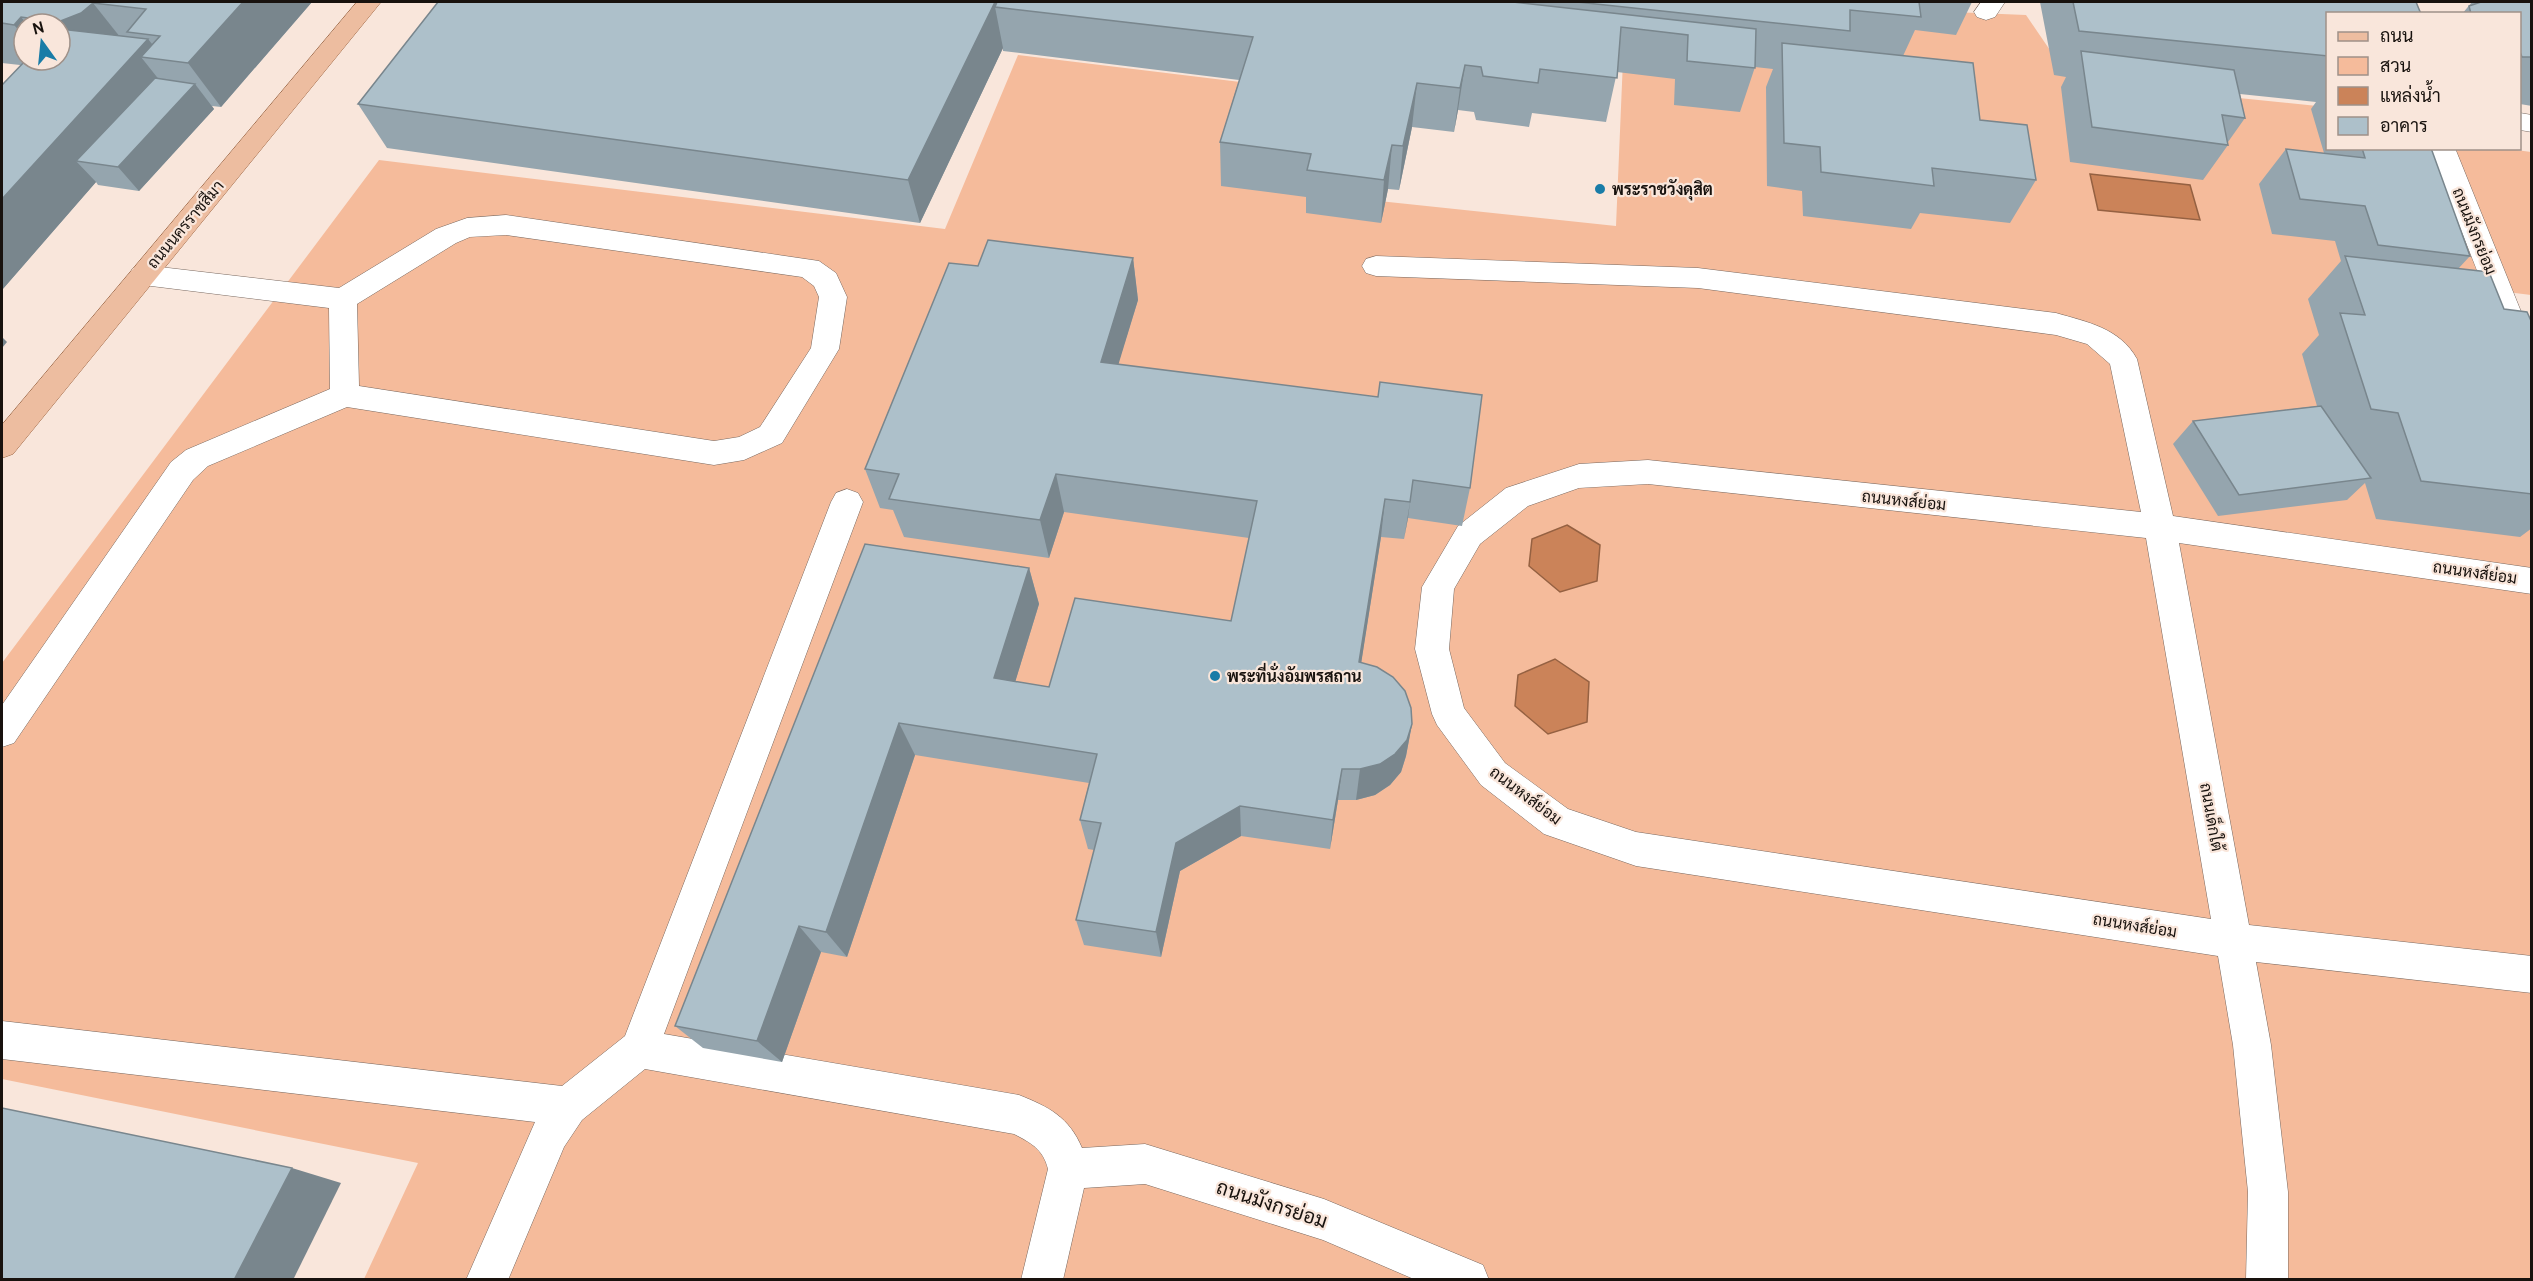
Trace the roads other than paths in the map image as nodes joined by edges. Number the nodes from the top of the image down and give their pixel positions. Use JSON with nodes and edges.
{"nodes":[{"id":1,"x":369,"y":2,"type":"edge"},
{"id":2,"x":2443,"y":150,"type":"edge"},
{"id":3,"x":1376,"y":266,"type":"dead end"},
{"id":4,"x":143,"y":275,"type":"junction"},
{"id":5,"x":343,"y":299,"type":"junction"},
{"id":6,"x":2520,"y":310,"type":"edge"},
{"id":7,"x":345,"y":395,"type":"junction"},
{"id":8,"x":2532,"y":407,"type":"edge"},
{"id":9,"x":2,"y":446,"type":"edge"},
{"id":10,"x":847,"y":502,"type":"dead end"},
{"id":11,"x":2160,"y":527,"type":"junction"},
{"id":12,"x":2532,"y":580,"type":"edge"},
{"id":13,"x":2,"y":732,"type":"edge"},
{"id":14,"x":2234,"y":941,"type":"junction"},
{"id":15,"x":2532,"y":975,"type":"edge"},
{"id":16,"x":2,"y":1040,"type":"edge"},
{"id":17,"x":639,"y":1049,"type":"junction"},
{"id":18,"x":568,"y":1106,"type":"junction"},
{"id":19,"x":1068,"y":1170,"type":"junction"},
{"id":20,"x":487,"y":1280,"type":"edge"},
{"id":21,"x":1042,"y":1280,"type":"edge"},
{"id":22,"x":1468,"y":1280,"type":"edge"},
{"id":23,"x":2267,"y":1280,"type":"edge"}],
"edges":[{"from":1,"to":4,"type":"main road","name":"ถนนนครราชสีมา"},
{"from":2,"to":6,"type":"lane","name":"ถนนมังกรย่อม"},
{"from":3,"to":11,"type":"lane","name":"ถนนเด็กใต้"},
{"from":4,"to":5,"type":"lane"},
{"from":4,"to":9,"type":"main road","name":"ถนนนครราชสีมา"},
{"from":5,"to":7,"type":"lane"},
{"from":5,"to":7,"type":"lane"},
{"from":6,"to":8,"type":"lane","name":"ถนนมังกรย่อม"},
{"from":7,"to":13,"type":"lane"},
{"from":10,"to":17,"type":"lane"},
{"from":11,"to":12,"type":"lane","name":"ถนนหงส์ย่อม"},
{"from":11,"to":14,"type":"lane","name":"ถนนเด็กใต้"},
{"from":11,"to":14,"type":"lane","name":"ถนนหงส์ย่อม"},
{"from":14,"to":15,"type":"lane","name":"ถนนหงส์ย่อม"},
{"from":14,"to":23,"type":"lane","name":"ถนนเด็กใต้"},
{"from":16,"to":18,"type":"lane"},
{"from":17,"to":18,"type":"lane"},
{"from":17,"to":19,"type":"lane"},
{"from":18,"to":20,"type":"lane"},
{"from":19,"to":21,"type":"lane"},
{"from":19,"to":22,"type":"lane","name":"ถนนมังกรย่อม"}]}
